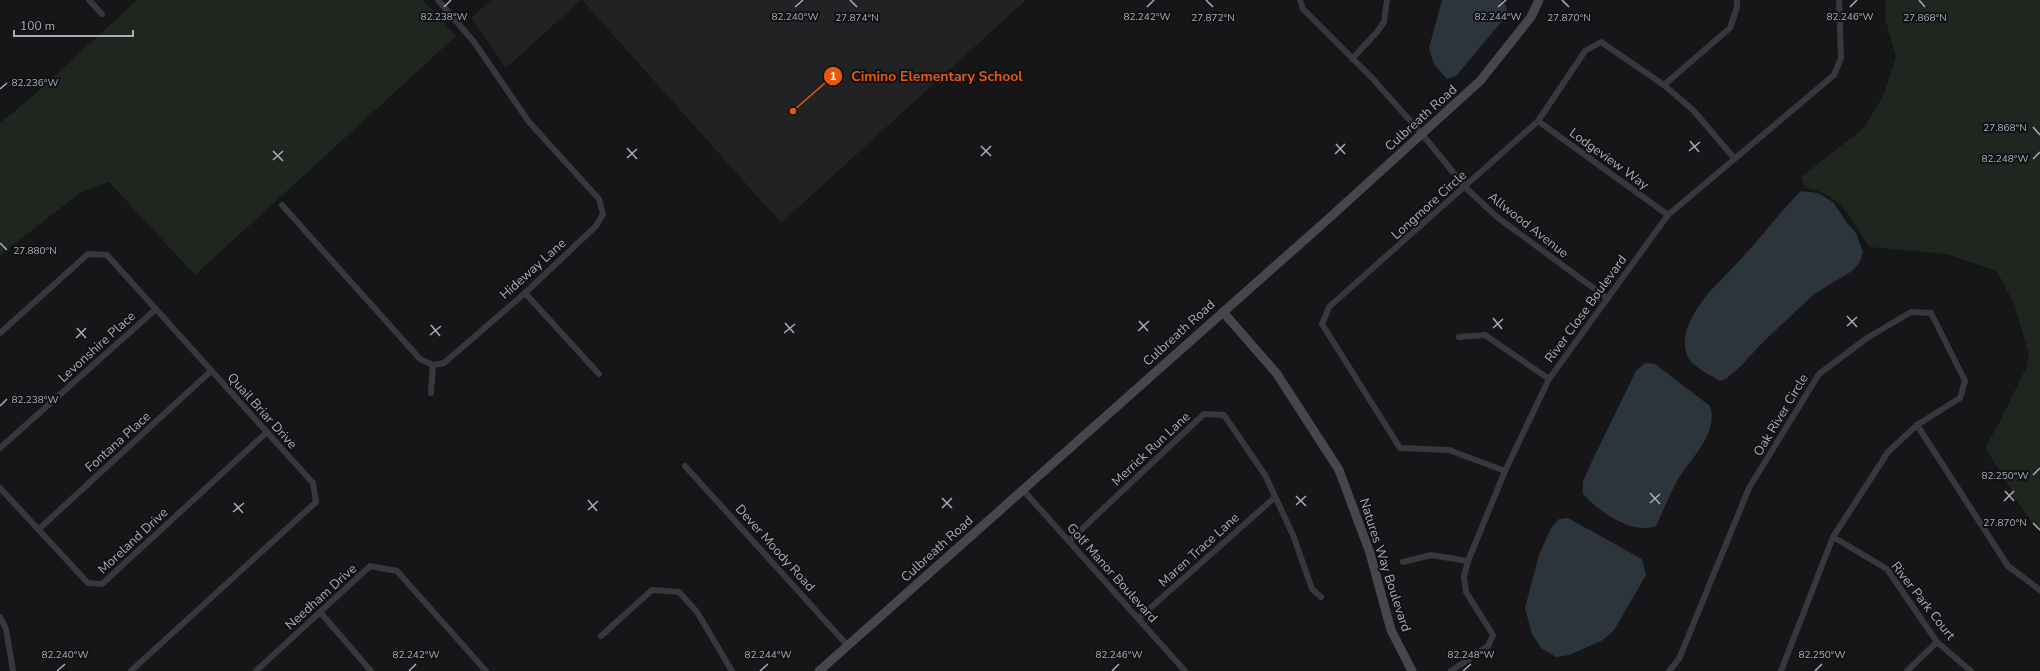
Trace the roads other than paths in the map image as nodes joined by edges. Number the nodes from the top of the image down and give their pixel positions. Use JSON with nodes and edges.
{"nodes":[{"id":1,"x":89,"y":0,"type":"edge"},
{"id":2,"x":438,"y":0,"type":"edge"},
{"id":3,"x":1300,"y":0,"type":"edge"},
{"id":4,"x":1387,"y":0,"type":"edge"},
{"id":5,"x":1539,"y":0,"type":"edge"},
{"id":6,"x":1737,"y":0,"type":"edge"},
{"id":7,"x":1839,"y":0,"type":"edge"},
{"id":8,"x":102,"y":14,"type":"dead end"},
{"id":9,"x":1352,"y":59,"type":"junction"},
{"id":10,"x":1664,"y":85,"type":"junction"},
{"id":11,"x":1538,"y":121,"type":"junction"},
{"id":12,"x":1422,"y":134,"type":"junction"},
{"id":13,"x":1734,"y":158,"type":"junction"},
{"id":14,"x":1465,"y":187,"type":"junction"},
{"id":15,"x":282,"y":205,"type":"dead end"},
{"id":16,"x":1668,"y":215,"type":"junction"},
{"id":17,"x":525,"y":293,"type":"junction"},
{"id":18,"x":1607,"y":298,"type":"junction"},
{"id":19,"x":156,"y":310,"type":"junction"},
{"id":20,"x":1223,"y":312,"type":"junction"},
{"id":21,"x":0,"y":333,"type":"edge"},
{"id":22,"x":1460,"y":337,"type":"dead end"},
{"id":23,"x":433,"y":365,"type":"junction"},
{"id":24,"x":211,"y":371,"type":"junction"},
{"id":25,"x":599,"y":374,"type":"dead end"},
{"id":26,"x":1549,"y":379,"type":"junction"},
{"id":27,"x":431,"y":393,"type":"dead end"},
{"id":28,"x":1917,"y":425,"type":"junction"},
{"id":29,"x":267,"y":432,"type":"junction"},
{"id":30,"x":0,"y":448,"type":"edge"},
{"id":31,"x":685,"y":466,"type":"dead end"},
{"id":32,"x":1505,"y":471,"type":"junction"},
{"id":33,"x":0,"y":488,"type":"edge"},
{"id":34,"x":1023,"y":490,"type":"junction"},
{"id":35,"x":1274,"y":498,"type":"junction"},
{"id":36,"x":39,"y":529,"type":"junction"},
{"id":37,"x":1833,"y":537,"type":"junction"},
{"id":38,"x":1068,"y":541,"type":"junction"},
{"id":39,"x":1468,"y":561,"type":"junction"},
{"id":40,"x":1403,"y":562,"type":"dead end"},
{"id":41,"x":2040,"y":590,"type":"edge"},
{"id":42,"x":1321,"y":597,"type":"dead end"},
{"id":43,"x":320,"y":612,"type":"junction"},
{"id":44,"x":0,"y":617,"type":"edge"},
{"id":45,"x":1139,"y":618,"type":"junction"},
{"id":46,"x":601,"y":636,"type":"dead end"},
{"id":47,"x":1937,"y":642,"type":"junction"},
{"id":48,"x":848,"y":646,"type":"junction"},
{"id":49,"x":13,"y":671,"type":"edge"},
{"id":50,"x":131,"y":671,"type":"edge"},
{"id":51,"x":256,"y":671,"type":"edge"},
{"id":52,"x":371,"y":671,"type":"edge"},
{"id":53,"x":486,"y":671,"type":"edge"},
{"id":54,"x":732,"y":671,"type":"edge"},
{"id":55,"x":819,"y":671,"type":"edge"},
{"id":56,"x":1185,"y":671,"type":"edge"},
{"id":57,"x":1412,"y":671,"type":"edge"},
{"id":58,"x":1451,"y":671,"type":"edge"},
{"id":59,"x":1669,"y":671,"type":"edge"},
{"id":60,"x":1781,"y":671,"type":"edge"},
{"id":61,"x":1907,"y":671,"type":"edge"},
{"id":62,"x":1971,"y":671,"type":"edge"}],
"edges":[{"from":1,"to":8,"type":"street"},
{"from":2,"to":17,"type":"street","name":"Hideway Lane"},
{"from":3,"to":9,"type":"street","name":"Allwood Avenue"},
{"from":4,"to":9,"type":"street"},
{"from":5,"to":12,"type":"street","name":"Culbreath Road"},
{"from":6,"to":10,"type":"street"},
{"from":7,"to":13,"type":"street","name":"River Close Boulevard"},
{"from":9,"to":12,"type":"street","name":"Allwood Avenue"},
{"from":10,"to":11,"type":"street","name":"Longmore Circle"},
{"from":10,"to":13,"type":"street","name":"Longmore Circle"},
{"from":11,"to":14,"type":"street","name":"Longmore Circle"},
{"from":11,"to":16,"type":"street","name":"Lodgeview Way"},
{"from":12,"to":14,"type":"street","name":"Allwood Avenue"},
{"from":12,"to":20,"type":"street","name":"Culbreath Road"},
{"from":13,"to":16,"type":"street","name":"River Close Boulevard"},
{"from":14,"to":18,"type":"street","name":"Allwood Avenue"},
{"from":14,"to":32,"type":"street","name":"Longmore Circle"},
{"from":15,"to":23,"type":"street"},
{"from":16,"to":18,"type":"street","name":"River Close Boulevard"},
{"from":17,"to":23,"type":"street","name":"Hideway Lane"},
{"from":17,"to":25,"type":"street"},
{"from":18,"to":26,"type":"street","name":"River Close Boulevard"},
{"from":19,"to":21,"type":"street","name":"Quail Briar Drive"},
{"from":19,"to":24,"type":"street","name":"Quail Briar Drive"},
{"from":19,"to":30,"type":"street","name":"Levonshire Place"},
{"from":20,"to":34,"type":"street","name":"Culbreath Road"},
{"from":20,"to":57,"type":"street","name":"Natures Way Boulevard"},
{"from":22,"to":26,"type":"street"},
{"from":23,"to":27,"type":"street"},
{"from":24,"to":29,"type":"street","name":"Quail Briar Drive"},
{"from":24,"to":36,"type":"street","name":"Fontana Place"},
{"from":26,"to":32,"type":"street","name":"River Close Boulevard"},
{"from":28,"to":37,"type":"street","name":"Oak River Circle"},
{"from":28,"to":41,"type":"street"},
{"from":28,"to":59,"type":"street","name":"Oak River Circle"},
{"from":29,"to":36,"type":"street","name":"Moreland Drive"},
{"from":29,"to":50,"type":"street","name":"Quail Briar Drive"},
{"from":31,"to":48,"type":"street","name":"Dever Moody Road"},
{"from":32,"to":39,"type":"street","name":"River Close Boulevard"},
{"from":33,"to":36,"type":"street","name":"Moreland Drive"},
{"from":34,"to":38,"type":"street","name":"Golf Manor Boulevard"},
{"from":34,"to":48,"type":"street","name":"Culbreath Road"},
{"from":35,"to":38,"type":"street","name":"Merrick Run Lane"},
{"from":35,"to":42,"type":"street","name":"Merrick Run Lane"},
{"from":35,"to":45,"type":"street","name":"Maren Trace Lane"},
{"from":37,"to":47,"type":"street","name":"River Park Court"},
{"from":37,"to":60,"type":"street","name":"Oak River Circle"},
{"from":38,"to":45,"type":"street","name":"Golf Manor Boulevard"},
{"from":39,"to":40,"type":"street"},
{"from":39,"to":58,"type":"street","name":"River Close Boulevard"},
{"from":43,"to":51,"type":"street","name":"Needham Drive"},
{"from":43,"to":52,"type":"street"},
{"from":43,"to":53,"type":"street","name":"Needham Drive"},
{"from":44,"to":49,"type":"street"},
{"from":45,"to":56,"type":"street","name":"Golf Manor Boulevard"},
{"from":46,"to":54,"type":"street"},
{"from":47,"to":61,"type":"street"},
{"from":47,"to":62,"type":"street","name":"River Park Court"},
{"from":48,"to":55,"type":"street","name":"Culbreath Road"}]}
